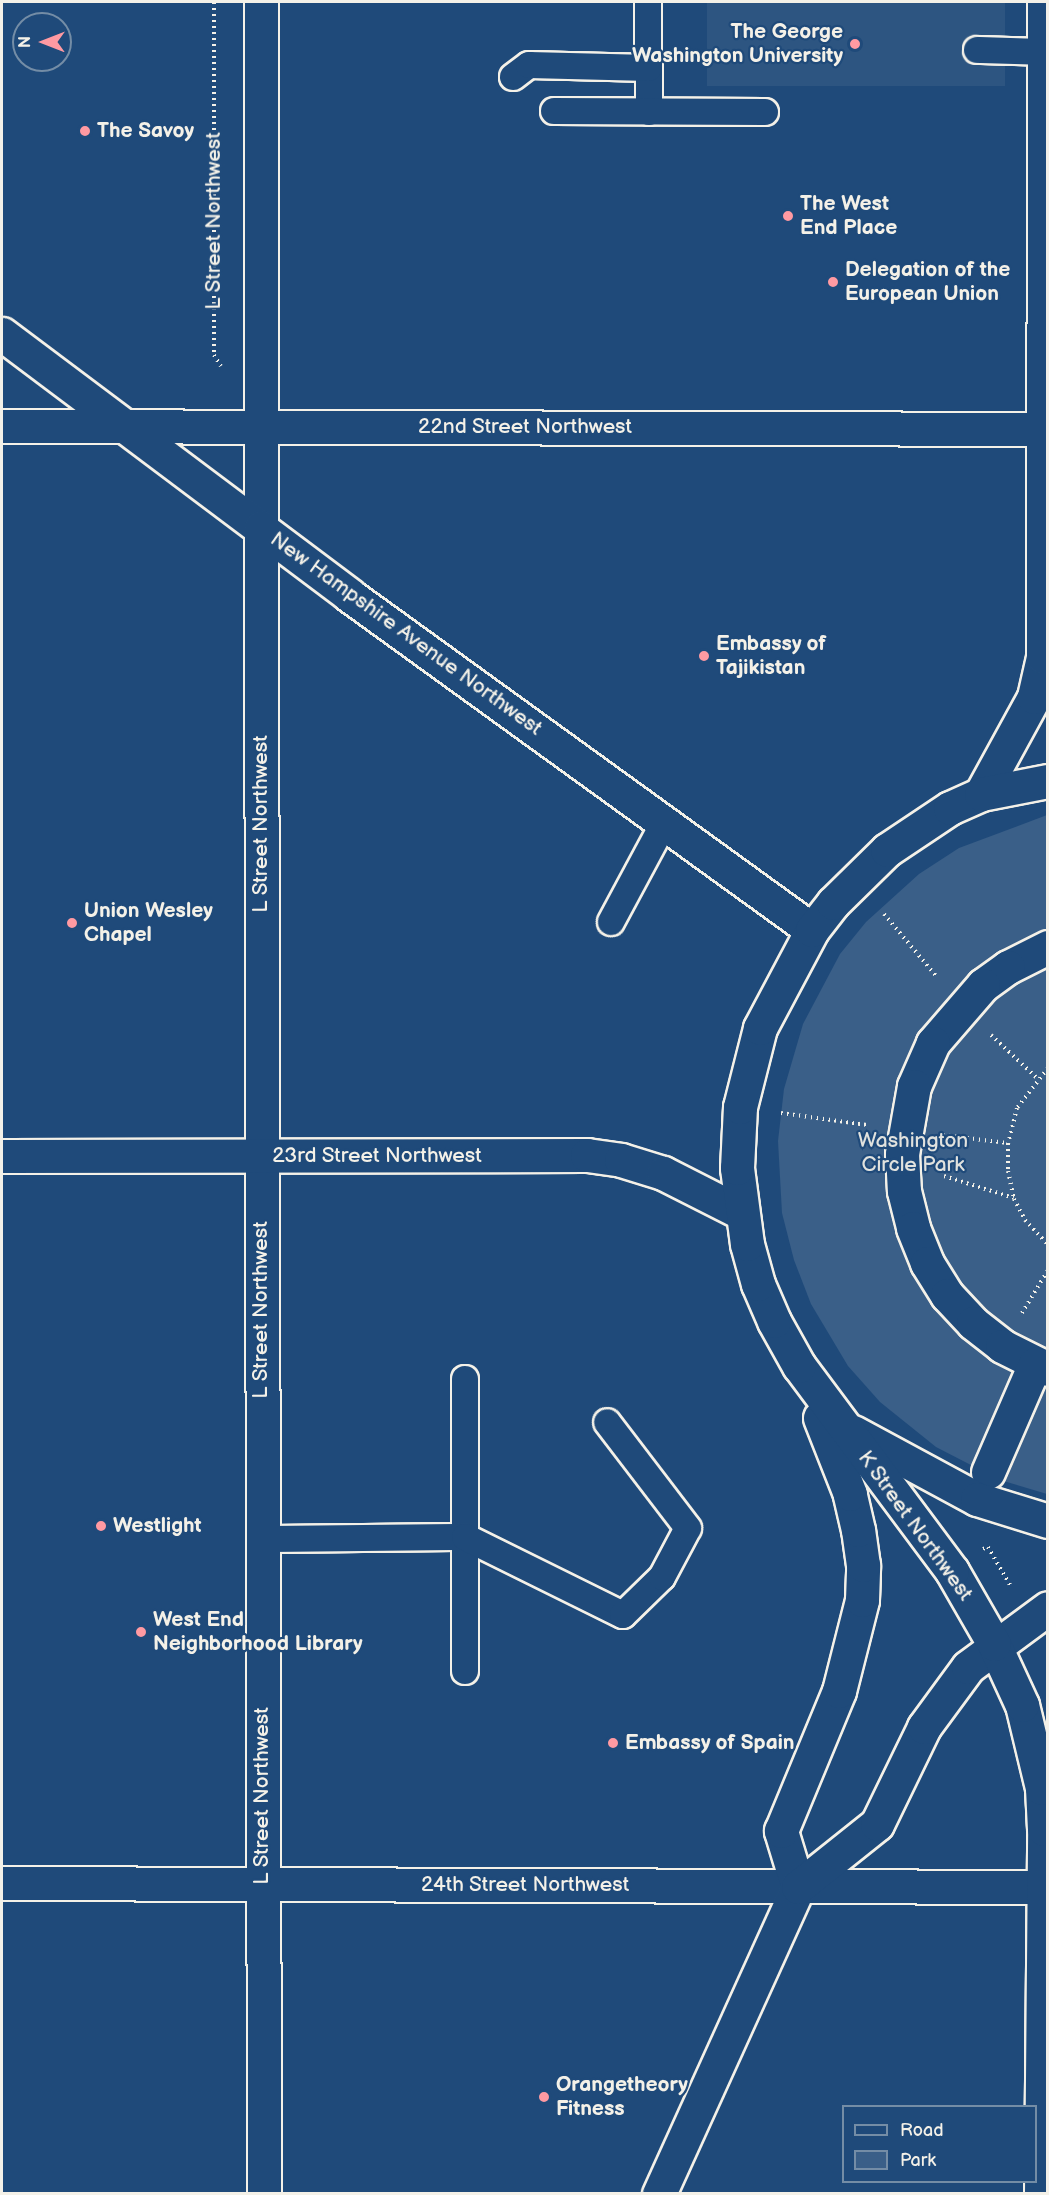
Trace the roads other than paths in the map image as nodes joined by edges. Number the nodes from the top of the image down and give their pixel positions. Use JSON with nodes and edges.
{"nodes":[{"id":1,"x":261,"y":2,"type":"edge"},
{"id":2,"x":648,"y":2,"type":"edge"},
{"id":3,"x":1044,"y":2,"type":"edge"},
{"id":4,"x":977,"y":51,"type":"dead end"},
{"id":5,"x":1044,"y":52,"type":"junction"},
{"id":6,"x":649,"y":68,"type":"junction"},
{"id":7,"x":513,"y":77,"type":"dead end"},
{"id":8,"x":554,"y":111,"type":"dead end"},
{"id":9,"x":649,"y":112,"type":"junction"},
{"id":10,"x":765,"y":112,"type":"dead end"},
{"id":11,"x":1045,"y":308,"type":"edge"},
{"id":12,"x":2,"y":334,"type":"edge"},
{"id":13,"x":2,"y":426,"type":"edge"},
{"id":14,"x":126,"y":427,"type":"junction"},
{"id":15,"x":260,"y":427,"type":"junction"},
{"id":16,"x":1045,"y":429,"type":"edge"},
{"id":17,"x":261,"y":527,"type":"junction"},
{"id":18,"x":1047,"y":781,"type":"edge"},
{"id":19,"x":981,"y":794,"type":"junction"},
{"id":20,"x":664,"y":823,"type":"junction"},
{"id":21,"x":610,"y":922,"type":"dead end"},
{"id":22,"x":812,"y":930,"type":"junction"},
{"id":23,"x":1047,"y":947,"type":"edge"},
{"id":24,"x":2,"y":1156,"type":"edge"},
{"id":25,"x":261,"y":1156,"type":"junction"},
{"id":26,"x":740,"y":1212,"type":"junction"},
{"id":27,"x":799,"y":1366,"type":"junction"},
{"id":28,"x":1041,"y":1366,"type":"edge"},
{"id":29,"x":465,"y":1379,"type":"dead end"},
{"id":30,"x":607,"y":1422,"type":"dead end"},
{"id":31,"x":841,"y":1425,"type":"junction"},
{"id":32,"x":988,"y":1472,"type":"dead end"},
{"id":33,"x":1047,"y":1521,"type":"edge"},
{"id":34,"x":465,"y":1537,"type":"junction"},
{"id":35,"x":261,"y":1539,"type":"junction"},
{"id":36,"x":1047,"y":1608,"type":"edge"},
{"id":37,"x":994,"y":1644,"type":"junction"},
{"id":38,"x":465,"y":1671,"type":"dead end"},
{"id":39,"x":2,"y":1883,"type":"edge"},
{"id":40,"x":263,"y":1883,"type":"junction"},
{"id":41,"x":798,"y":1887,"type":"junction"},
{"id":42,"x":1045,"y":1887,"type":"edge"},
{"id":43,"x":264,"y":2193,"type":"edge"},
{"id":44,"x":659,"y":2193,"type":"edge"},
{"id":45,"x":1041,"y":2193,"type":"edge"}],
"edges":[{"from":1,"to":15,"type":"main road","name":"L Street Northwest"},
{"from":2,"to":6,"type":"lane"},
{"from":3,"to":5,"type":"main road"},
{"from":4,"to":5,"type":"lane"},
{"from":5,"to":11,"type":"main road"},
{"from":6,"to":7,"type":"lane"},
{"from":6,"to":9,"type":"lane"},
{"from":8,"to":9,"type":"lane"},
{"from":9,"to":10,"type":"lane"},
{"from":11,"to":16,"type":"main road"},
{"from":12,"to":14,"type":"main road","name":"New Hampshire Avenue Northwest"},
{"from":13,"to":14,"type":"main road","name":"22nd Street Northwest"},
{"from":14,"to":15,"type":"main road","name":"22nd Street Northwest"},
{"from":14,"to":17,"type":"main road","name":"New Hampshire Avenue Northwest"},
{"from":15,"to":16,"type":"main road","name":"22nd Street Northwest"},
{"from":15,"to":17,"type":"main road","name":"L Street Northwest"},
{"from":16,"to":19,"type":"main road"},
{"from":17,"to":20,"type":"main road","name":"New Hampshire Avenue Northwest"},
{"from":17,"to":25,"type":"main road","name":"L Street Northwest"},
{"from":18,"to":19,"type":"main road"},
{"from":19,"to":22,"type":"main road"},
{"from":20,"to":21,"type":"lane"},
{"from":20,"to":22,"type":"main road","name":"New Hampshire Avenue Northwest"},
{"from":22,"to":26,"type":"main road"},
{"from":23,"to":28,"type":"main road"},
{"from":24,"to":25,"type":"main road","name":"23rd Street Northwest"},
{"from":25,"to":26,"type":"main road","name":"23rd Street Northwest"},
{"from":25,"to":35,"type":"main road","name":"L Street Northwest"},
{"from":26,"to":27,"type":"main road"},
{"from":27,"to":31,"type":"main road","name":"K Street Northwest"},
{"from":27,"to":41,"type":"main road"},
{"from":28,"to":32,"type":"main road"},
{"from":29,"to":34,"type":"lane"},
{"from":30,"to":34,"type":"lane"},
{"from":31,"to":33,"type":"main road"},
{"from":31,"to":37,"type":"main road","name":"K Street Northwest"},
{"from":34,"to":35,"type":"lane"},
{"from":34,"to":38,"type":"lane"},
{"from":35,"to":40,"type":"main road","name":"L Street Northwest"},
{"from":36,"to":37,"type":"main road"},
{"from":37,"to":41,"type":"main road"},
{"from":37,"to":42,"type":"main road","name":"K Street Northwest"},
{"from":39,"to":40,"type":"main road","name":"24th Street Northwest"},
{"from":40,"to":41,"type":"main road","name":"24th Street Northwest"},
{"from":40,"to":43,"type":"main road","name":"L Street Northwest"},
{"from":41,"to":42,"type":"main road","name":"24th Street Northwest"},
{"from":41,"to":44,"type":"main road"},
{"from":42,"to":45,"type":"main road","name":"K Street Northwest"}]}
